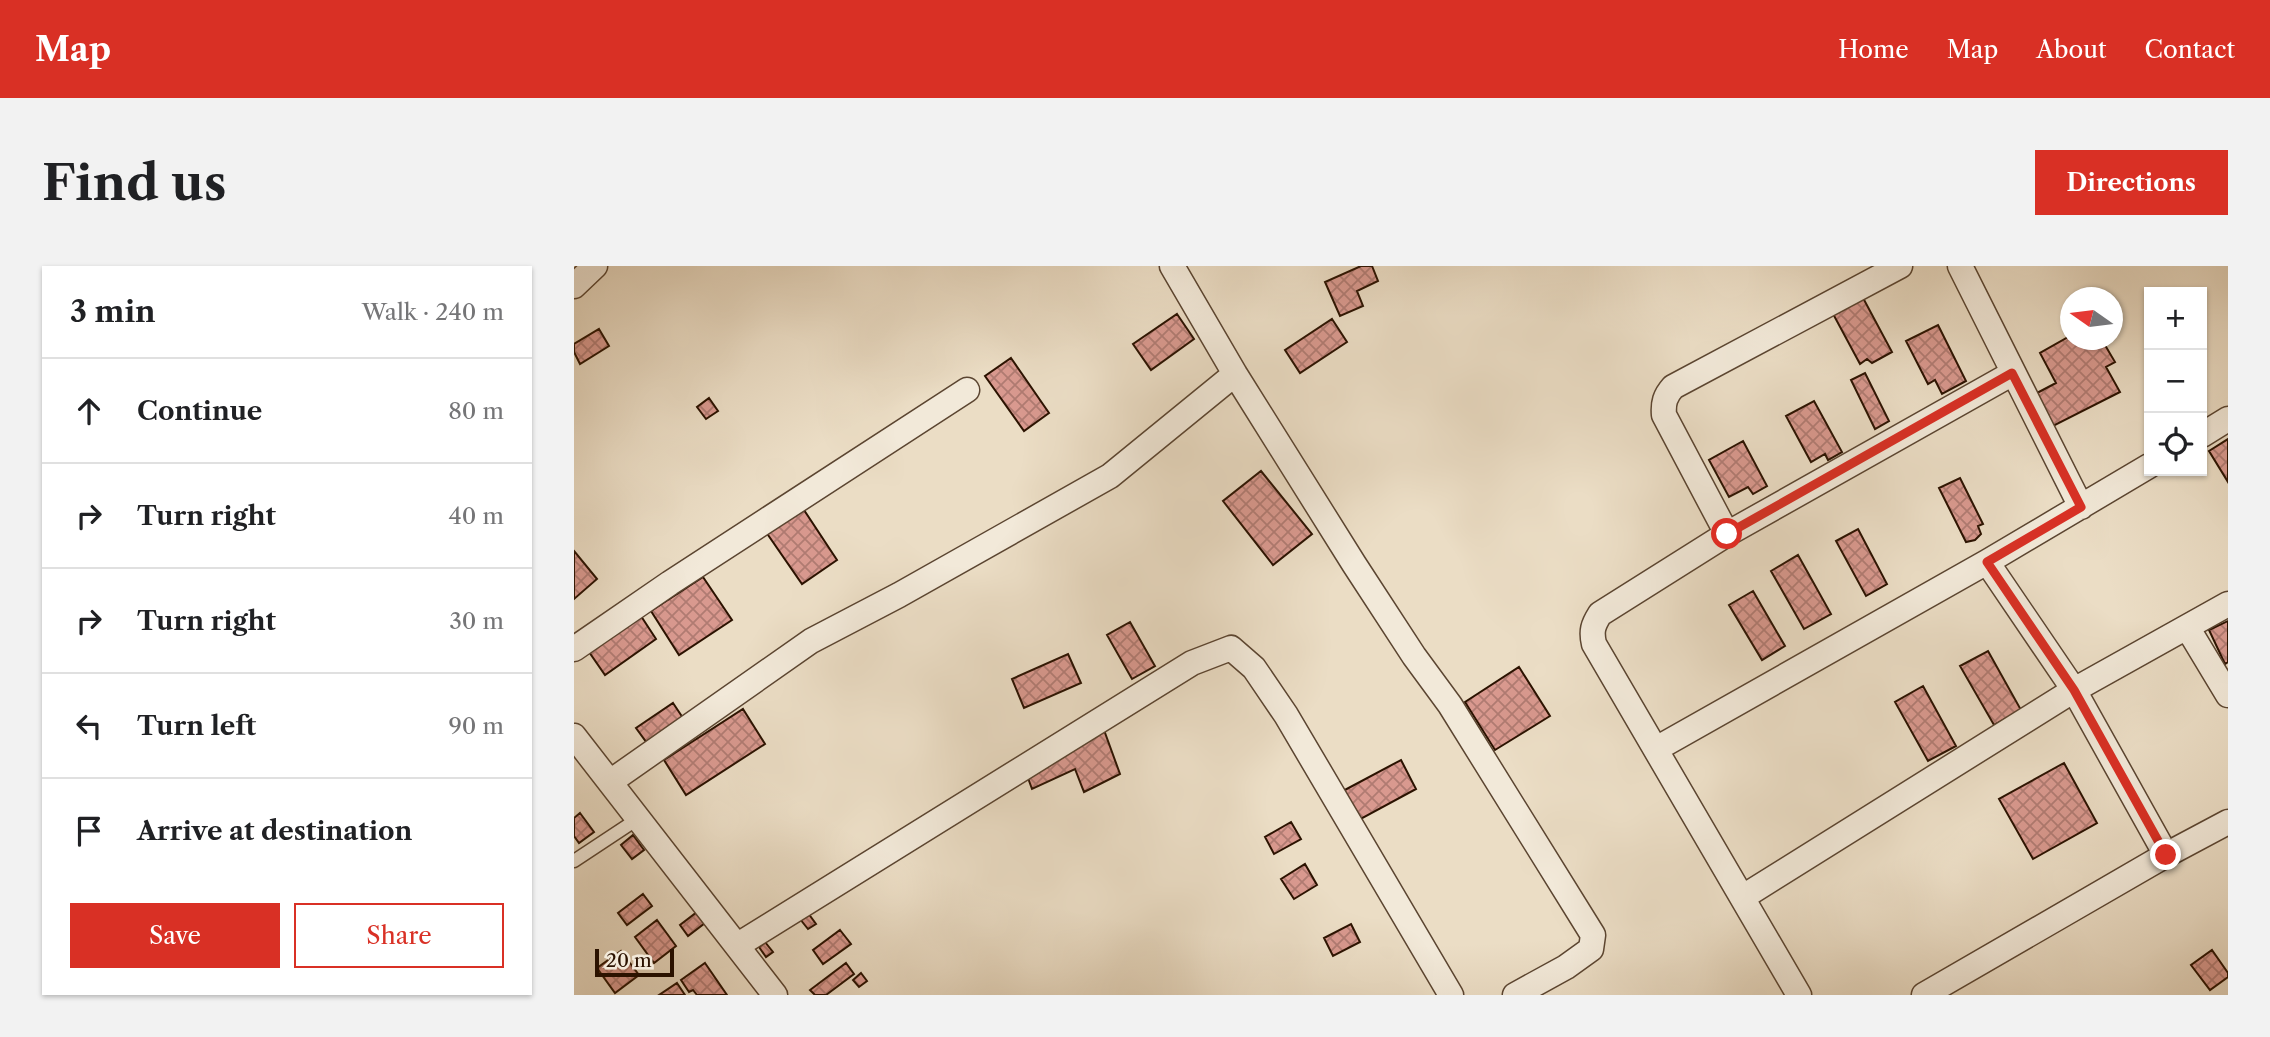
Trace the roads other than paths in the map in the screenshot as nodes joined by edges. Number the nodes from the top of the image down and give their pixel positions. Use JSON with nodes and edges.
{"nodes":[{"id":1,"x":595,"y":266,"type":"edge"},
{"id":2,"x":1172,"y":266,"type":"edge"},
{"id":3,"x":1900,"y":266,"type":"edge"},
{"id":4,"x":1960,"y":266,"type":"edge"},
{"id":5,"x":574,"y":286,"type":"edge"},
{"id":6,"x":2012,"y":373,"type":"junction"},
{"id":7,"x":1235,"y":374,"type":"junction"},
{"id":8,"x":967,"y":390,"type":"dead end"},
{"id":9,"x":2228,"y":419,"type":"edge"},
{"id":10,"x":2207,"y":432,"type":"edge"},
{"id":11,"x":2144,"y":469,"type":"edge"},
{"id":12,"x":2081,"y":507,"type":"junction"},
{"id":13,"x":1727,"y":534,"type":"junction"},
{"id":14,"x":1987,"y":562,"type":"junction"},
{"id":15,"x":2228,"y":604,"type":"edge"},
{"id":16,"x":2188,"y":627,"type":"junction"},
{"id":17,"x":574,"y":649,"type":"edge"},
{"id":18,"x":2074,"y":690,"type":"junction"},
{"id":19,"x":2228,"y":695,"type":"edge"},
{"id":20,"x":574,"y":736,"type":"edge"},
{"id":21,"x":1656,"y":749,"type":"junction"},
{"id":22,"x":610,"y":782,"type":"junction"},
{"id":23,"x":639,"y":818,"type":"junction"},
{"id":24,"x":2228,"y":822,"type":"edge"},
{"id":25,"x":2166,"y":855,"type":"junction"},
{"id":26,"x":574,"y":861,"type":"edge"},
{"id":27,"x":1743,"y":897,"type":"junction"},
{"id":28,"x":738,"y":945,"type":"junction"},
{"id":29,"x":775,"y":995,"type":"edge"},
{"id":30,"x":1451,"y":995,"type":"edge"},
{"id":31,"x":1515,"y":995,"type":"edge"},
{"id":32,"x":1799,"y":995,"type":"edge"},
{"id":33,"x":1924,"y":995,"type":"edge"}],
"edges":[{"from":1,"to":5,"type":"street"},
{"from":2,"to":7,"type":"street"},
{"from":3,"to":13,"type":"street"},
{"from":4,"to":6,"type":"street"},
{"from":6,"to":12,"type":"street"},
{"from":6,"to":13,"type":"street"},
{"from":7,"to":22,"type":"street"},
{"from":7,"to":31,"type":"street"},
{"from":8,"to":17,"type":"street"},
{"from":9,"to":10,"type":"street"},
{"from":11,"to":12,"type":"street"},
{"from":12,"to":14,"type":"street"},
{"from":13,"to":21,"type":"street"},
{"from":14,"to":18,"type":"street"},
{"from":14,"to":21,"type":"street"},
{"from":15,"to":16,"type":"street"},
{"from":16,"to":18,"type":"street"},
{"from":16,"to":19,"type":"street"},
{"from":18,"to":25,"type":"street"},
{"from":18,"to":27,"type":"street"},
{"from":20,"to":22,"type":"street"},
{"from":21,"to":27,"type":"street"},
{"from":22,"to":23,"type":"street"},
{"from":23,"to":26,"type":"lane"},
{"from":23,"to":28,"type":"street"},
{"from":24,"to":25,"type":"street"},
{"from":25,"to":33,"type":"street"},
{"from":27,"to":32,"type":"street"},
{"from":28,"to":29,"type":"street"},
{"from":28,"to":30,"type":"street"}]}
